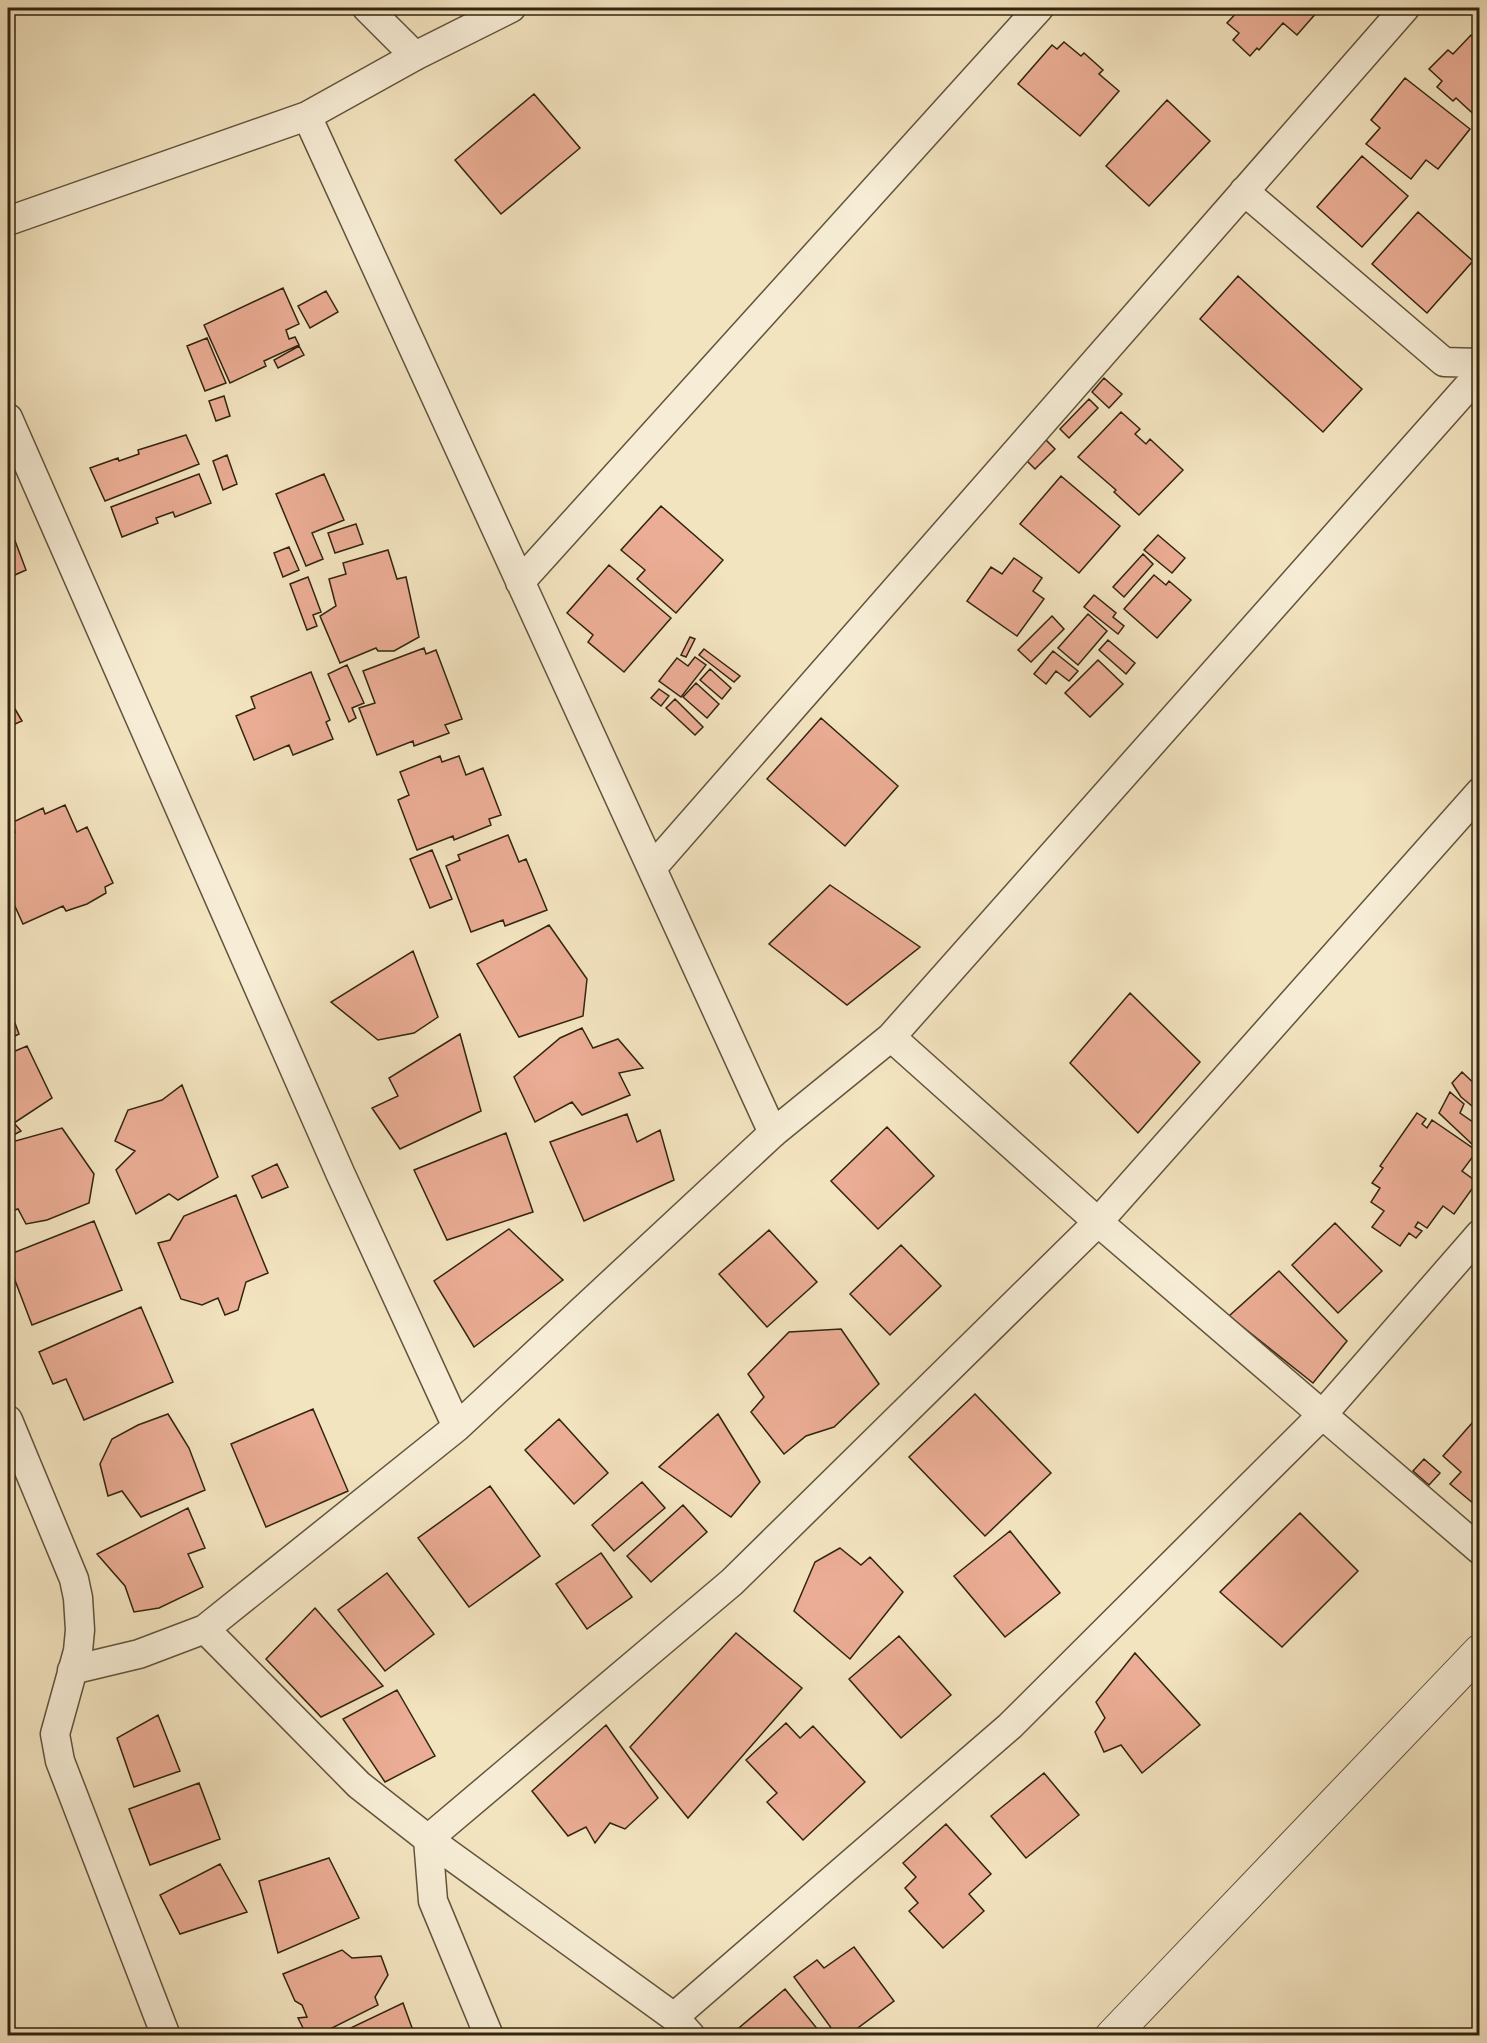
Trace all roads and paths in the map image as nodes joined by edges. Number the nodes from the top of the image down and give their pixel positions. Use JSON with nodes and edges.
{"nodes":[{"id":1,"x":367,"y":8,"type":"edge"},
{"id":2,"x":512,"y":8,"type":"edge"},
{"id":3,"x":1039,"y":8,"type":"edge"},
{"id":4,"x":1404,"y":8,"type":"edge"},
{"id":5,"x":415,"y":56,"type":"junction"},
{"id":6,"x":307,"y":116,"type":"junction"},
{"id":7,"x":1244,"y":191,"type":"junction"},
{"id":8,"x":8,"y":221,"type":"edge"},
{"id":9,"x":1479,"y":363,"type":"edge"},
{"id":10,"x":1479,"y":373,"type":"edge"},
{"id":11,"x":8,"y":418,"type":"edge"},
{"id":12,"x":520,"y":582,"type":"junction"},
{"id":13,"x":1479,"y":792,"type":"edge"},
{"id":14,"x":652,"y":868,"type":"junction"},
{"id":15,"x":891,"y":1037,"type":"junction"},
{"id":16,"x":773,"y":1133,"type":"junction"},
{"id":17,"x":1098,"y":1222,"type":"junction"},
{"id":18,"x":1479,"y":1234,"type":"edge"},
{"id":19,"x":1322,"y":1415,"type":"junction"},
{"id":20,"x":8,"y":1420,"type":"edge"},
{"id":21,"x":457,"y":1427,"type":"junction"},
{"id":22,"x":1479,"y":1550,"type":"edge"},
{"id":23,"x":205,"y":1629,"type":"junction"},
{"id":24,"x":1479,"y":1652,"type":"edge"},
{"id":25,"x":72,"y":1670,"type":"junction"},
{"id":26,"x":428,"y":1839,"type":"junction"},
{"id":27,"x":682,"y":2026,"type":"edge"},
{"id":28,"x":166,"y":2036,"type":"edge"},
{"id":29,"x":489,"y":2036,"type":"edge"},
{"id":30,"x":1113,"y":2036,"type":"edge"}],
"edges":[{"from":1,"to":5,"type":"street"},
{"from":2,"to":5,"type":"street"},
{"from":3,"to":12,"type":"street"},
{"from":4,"to":7,"type":"street"},
{"from":5,"to":6,"type":"street"},
{"from":6,"to":8,"type":"street"},
{"from":6,"to":12,"type":"street"},
{"from":7,"to":9,"type":"street"},
{"from":7,"to":14,"type":"street"},
{"from":10,"to":15,"type":"street"},
{"from":11,"to":21,"type":"street"},
{"from":12,"to":14,"type":"street"},
{"from":13,"to":17,"type":"street"},
{"from":14,"to":16,"type":"street"},
{"from":15,"to":16,"type":"street"},
{"from":15,"to":17,"type":"street"},
{"from":16,"to":21,"type":"street"},
{"from":17,"to":19,"type":"street"},
{"from":17,"to":26,"type":"street"},
{"from":18,"to":19,"type":"street"},
{"from":19,"to":22,"type":"street"},
{"from":19,"to":27,"type":"street"},
{"from":20,"to":25,"type":"street"},
{"from":21,"to":23,"type":"street"},
{"from":23,"to":25,"type":"street"},
{"from":23,"to":26,"type":"street"},
{"from":24,"to":30,"type":"street"},
{"from":25,"to":28,"type":"street"},
{"from":26,"to":27,"type":"street"},
{"from":26,"to":29,"type":"street"}]}
